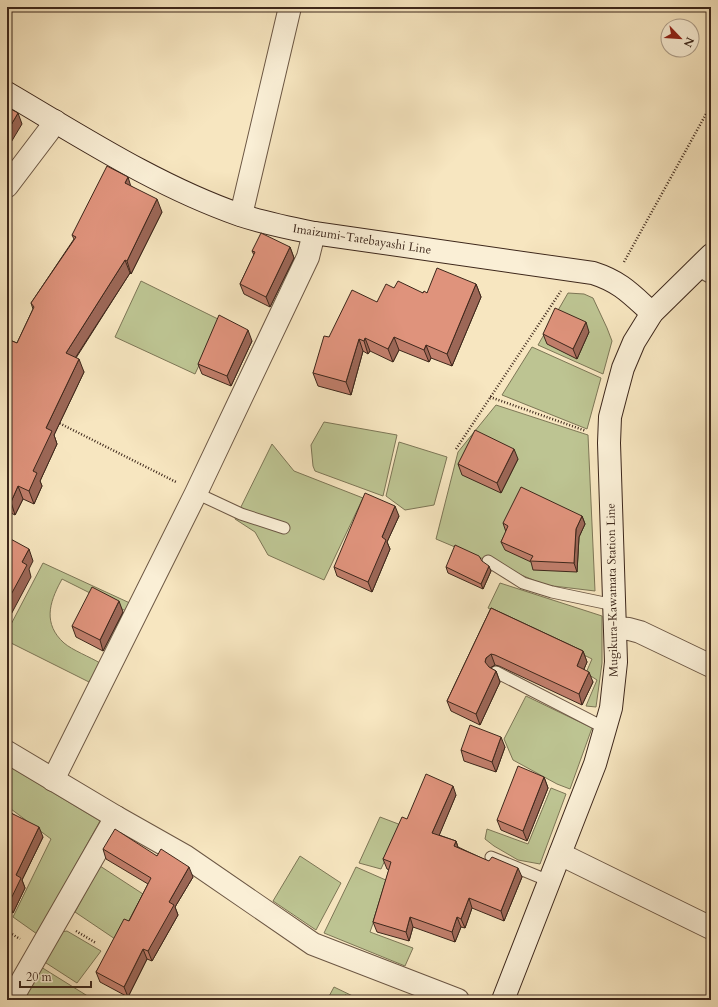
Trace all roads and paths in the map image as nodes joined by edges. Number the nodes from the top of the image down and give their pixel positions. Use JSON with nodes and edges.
{"nodes":[{"id":1,"x":290,"y":7,"type":"edge"},
{"id":2,"x":7,"y":92,"type":"edge"},
{"id":3,"x":711,"y":105,"type":"edge"},
{"id":4,"x":55,"y":121,"type":"junction"},
{"id":5,"x":10,"y":177,"type":"edge"},
{"id":6,"x":241,"y":215,"type":"junction"},
{"id":7,"x":314,"y":234,"type":"junction"},
{"id":8,"x":622,"y":266,"type":"dead end"},
{"id":9,"x":706,"y":268,"type":"edge"},
{"id":10,"x":563,"y":287,"type":"dead end"},
{"id":11,"x":652,"y":313,"type":"junction"},
{"id":12,"x":490,"y":397,"type":"junction"},
{"id":13,"x":56,"y":421,"type":"edge"},
{"id":14,"x":592,"y":433,"type":"dead end"},
{"id":15,"x":456,"y":449,"type":"dead end"},
{"id":16,"x":196,"y":493,"type":"junction"},
{"id":17,"x":284,"y":528,"type":"dead end"},
{"id":18,"x":488,"y":561,"type":"dead end"},
{"id":19,"x":614,"y":605,"type":"junction"},
{"id":20,"x":615,"y":628,"type":"junction"},
{"id":21,"x":711,"y":666,"type":"edge"},
{"id":22,"x":496,"y":672,"type":"edge"},
{"id":23,"x":605,"y":728,"type":"junction"},
{"id":24,"x":7,"y":752,"type":"edge"},
{"id":25,"x":53,"y":780,"type":"junction"},
{"id":26,"x":116,"y":817,"type":"junction"},
{"id":27,"x":560,"y":854,"type":"junction"},
{"id":28,"x":491,"y":857,"type":"edge"},
{"id":29,"x":549,"y":881,"type":"junction"},
{"id":30,"x":711,"y":928,"type":"edge"},
{"id":31,"x":11,"y":1000,"type":"edge"},
{"id":32,"x":458,"y":1000,"type":"edge"},
{"id":33,"x":503,"y":1000,"type":"edge"}],
"edges":[{"from":1,"to":6,"type":"street"},
{"from":2,"to":4,"type":"street","name":"Imaizumi-Tatebayashi Line"},
{"from":3,"to":8,"type":"path"},
{"from":4,"to":5,"type":"street"},
{"from":4,"to":6,"type":"street","name":"Imaizumi-Tatebayashi Line"},
{"from":6,"to":7,"type":"street","name":"Imaizumi-Tatebayashi Line"},
{"from":7,"to":11,"type":"street","name":"Imaizumi-Tatebayashi Line"},
{"from":7,"to":16,"type":"street"},
{"from":9,"to":11,"type":"street"},
{"from":10,"to":12,"type":"path"},
{"from":11,"to":19,"type":"street","name":"Mugikura-Kawamata Station Line"},
{"from":12,"to":14,"type":"path"},
{"from":12,"to":15,"type":"path"},
{"from":13,"to":16,"type":"path"},
{"from":16,"to":17,"type":"lane"},
{"from":16,"to":25,"type":"street"},
{"from":18,"to":19,"type":"lane"},
{"from":19,"to":20,"type":"street","name":"Mugikura-Kawamata Station Line"},
{"from":20,"to":21,"type":"street"},
{"from":20,"to":23,"type":"street","name":"Mugikura-Kawamata Station Line"},
{"from":22,"to":23,"type":"lane"},
{"from":23,"to":27,"type":"street","name":"Mugikura-Kawamata Station Line"},
{"from":24,"to":25,"type":"street"},
{"from":25,"to":26,"type":"street"},
{"from":26,"to":31,"type":"street"},
{"from":26,"to":32,"type":"street"},
{"from":27,"to":29,"type":"street","name":"Mugikura-Kawamata Station Line"},
{"from":27,"to":30,"type":"street"},
{"from":28,"to":29,"type":"lane"},
{"from":29,"to":33,"type":"street","name":"Mugikura-Kawamata Station Line"}]}
